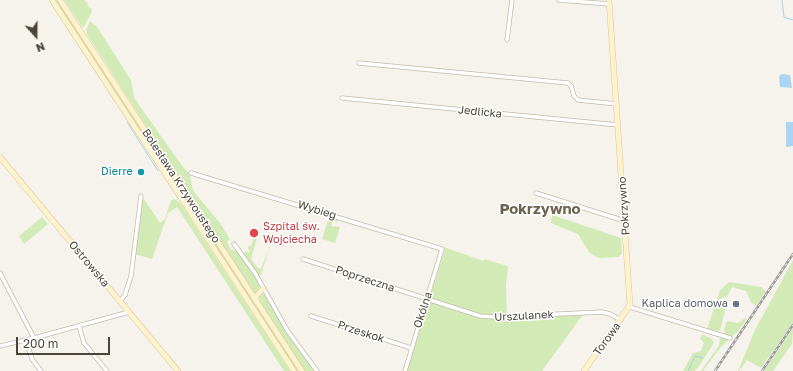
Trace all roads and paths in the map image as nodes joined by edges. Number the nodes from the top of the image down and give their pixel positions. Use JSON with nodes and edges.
{"nodes":[{"id":1,"x":52,"y":0,"type":"edge"},
{"id":2,"x":60,"y":0,"type":"edge"},
{"id":3,"x":512,"y":0,"type":"edge"},
{"id":4,"x":559,"y":0,"type":"edge"},
{"id":5,"x":609,"y":2,"type":"edge"},
{"id":6,"x":507,"y":40,"type":"dead end"},
{"id":7,"x":358,"y":63,"type":"dead end"},
{"id":8,"x":342,"y":98,"type":"dead end"},
{"id":9,"x":617,"y":104,"type":"junction"},
{"id":10,"x":618,"y":125,"type":"junction"},
{"id":11,"x":0,"y":156,"type":"edge"},
{"id":12,"x":191,"y":172,"type":"dead end"},
{"id":13,"x":536,"y":193,"type":"dead end"},
{"id":14,"x":141,"y":196,"type":"dead end"},
{"id":15,"x":625,"y":222,"type":"junction"},
{"id":16,"x":234,"y":244,"type":"dead end"},
{"id":17,"x":442,"y":249,"type":"joint"},
{"id":18,"x":303,"y":259,"type":"dead end"},
{"id":19,"x":0,"y":274,"type":"edge"},
{"id":20,"x":263,"y":289,"type":"junction"},
{"id":21,"x":427,"y":299,"type":"junction"},
{"id":22,"x":120,"y":301,"type":"junction"},
{"id":23,"x":256,"y":301,"type":"junction"},
{"id":24,"x":630,"y":308,"type":"junction"},
{"id":25,"x":129,"y":312,"type":"junction"},
{"id":26,"x":311,"y":316,"type":"dead end"},
{"id":27,"x":622,"y":320,"type":"junction"},
{"id":28,"x":79,"y":326,"type":"junction"},
{"id":29,"x":34,"y":338,"type":"junction"},
{"id":30,"x":730,"y":338,"type":"dead end"},
{"id":31,"x":26,"y":340,"type":"junction"},
{"id":32,"x":0,"y":346,"type":"edge"},
{"id":33,"x":411,"y":348,"type":"junction"},
{"id":34,"x":41,"y":371,"type":"edge"},
{"id":35,"x":107,"y":371,"type":"edge"},
{"id":36,"x":178,"y":371,"type":"edge"},
{"id":37,"x":294,"y":371,"type":"edge"},
{"id":38,"x":302,"y":371,"type":"edge"},
{"id":39,"x":317,"y":371,"type":"edge"},
{"id":40,"x":405,"y":371,"type":"edge"},
{"id":41,"x":584,"y":371,"type":"edge"}],
"edges":[{"from":1,"to":37,"type":"main road","name":"Bolesława Krzywoustego"},
{"from":2,"to":23,"type":"main road","name":"Bolesława Krzywoustego"},
{"from":3,"to":6,"type":"street"},
{"from":4,"to":5,"type":"street"},
{"from":5,"to":9,"type":"main road","name":"Pokrzywno"},
{"from":7,"to":9,"type":"street"},
{"from":8,"to":10,"type":"street","name":"Jedlicka"},
{"from":9,"to":10,"type":"main road","name":"Pokrzywno"},
{"from":10,"to":15,"type":"main road","name":"Pokrzywno"},
{"from":11,"to":22,"type":"main road","name":"Ostrowska"},
{"from":12,"to":17,"type":"street","name":"Wybieg"},
{"from":13,"to":15,"type":"street"},
{"from":14,"to":22,"type":"street"},
{"from":15,"to":24,"type":"main road","name":"Pokrzywno"},
{"from":16,"to":20,"type":"street","name":"Bolesława Krzywoustego"},
{"from":17,"to":21,"type":"street","name":"Okólna"},
{"from":18,"to":21,"type":"street","name":"Poprzeczna"},
{"from":19,"to":29,"type":"street"},
{"from":20,"to":23,"type":"main road"},
{"from":20,"to":39,"type":"street","name":"Bolesława Krzywoustego"},
{"from":21,"to":27,"type":"street","name":"Urszulanek"},
{"from":21,"to":33,"type":"street","name":"Okólna"},
{"from":22,"to":25,"type":"main road","name":"Ostrowska"},
{"from":23,"to":38,"type":"main road","name":"Bolesława Krzywoustego"},
{"from":24,"to":27,"type":"main road","name":"Torowa"},
{"from":24,"to":30,"type":"street"},
{"from":25,"to":28,"type":"street"},
{"from":25,"to":36,"type":"main road","name":"Ostrowska"},
{"from":26,"to":33,"type":"street","name":"Przeskok"},
{"from":27,"to":41,"type":"main road","name":"Torowa"},
{"from":28,"to":29,"type":"street"},
{"from":28,"to":35,"type":"street"},
{"from":29,"to":31,"type":"street"},
{"from":31,"to":32,"type":"street"},
{"from":31,"to":34,"type":"street"},
{"from":33,"to":40,"type":"street","name":"Okólna"}]}
